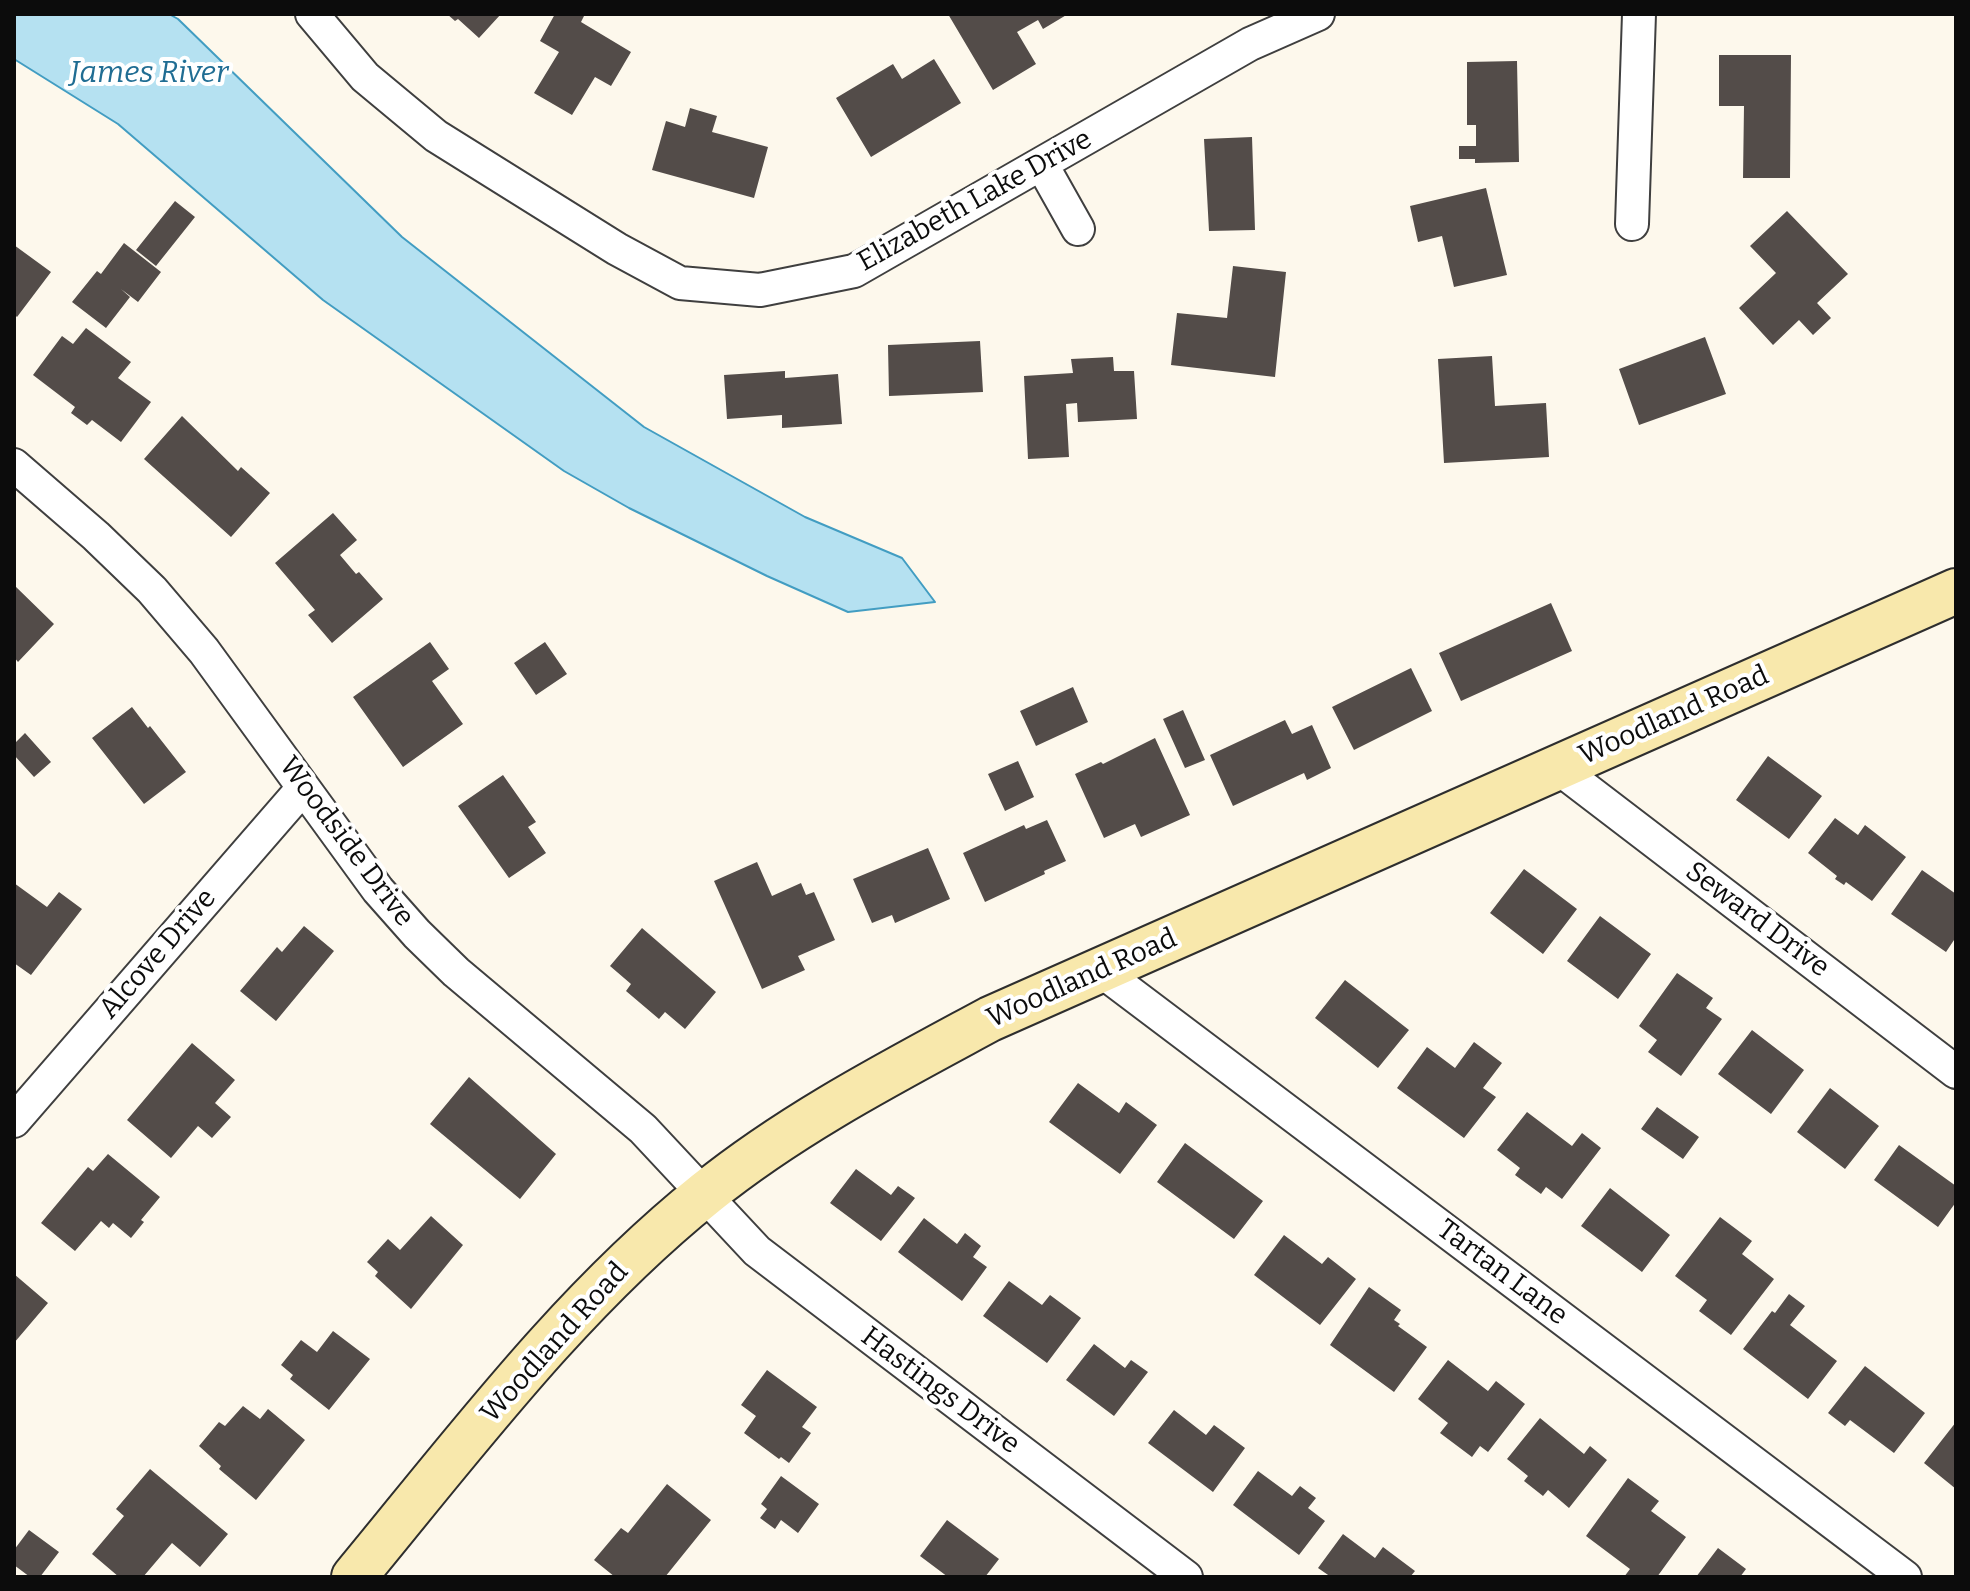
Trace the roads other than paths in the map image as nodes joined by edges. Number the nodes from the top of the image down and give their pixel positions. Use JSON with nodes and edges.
{"nodes":[{"id":1,"x":312,"y":14,"type":"edge"},
{"id":2,"x":1318,"y":14,"type":"edge"},
{"id":3,"x":1639,"y":14,"type":"edge"},
{"id":4,"x":1042,"y":165,"type":"junction"},
{"id":5,"x":1632,"y":224,"type":"dead end"},
{"id":6,"x":1078,"y":229,"type":"dead end"},
{"id":7,"x":14,"y":465,"type":"edge"},
{"id":8,"x":1956,"y":591,"type":"edge"},
{"id":9,"x":1557,"y":767,"type":"junction"},
{"id":10,"x":303,"y":788,"type":"junction"},
{"id":11,"x":1100,"y":970,"type":"junction"},
{"id":12,"x":1956,"y":1072,"type":"edge"},
{"id":13,"x":24,"y":1088,"type":"edge"},
{"id":14,"x":14,"y":1121,"type":"edge"},
{"id":15,"x":705,"y":1193,"type":"junction"},
{"id":16,"x":354,"y":1577,"type":"edge"},
{"id":17,"x":1186,"y":1577,"type":"edge"},
{"id":18,"x":1905,"y":1577,"type":"edge"}],
"edges":[{"from":1,"to":4,"type":"street","name":"Elizabeth Lake Drive"},
{"from":2,"to":4,"type":"street","name":"Elizabeth Lake Drive"},
{"from":3,"to":5,"type":"street"},
{"from":4,"to":6,"type":"street"},
{"from":7,"to":10,"type":"street","name":"Woodside Drive"},
{"from":8,"to":9,"type":"main road","name":"Woodland Road"},
{"from":9,"to":11,"type":"main road","name":"Woodland Road"},
{"from":9,"to":12,"type":"street","name":"Seward Drive"},
{"from":10,"to":13,"type":"street","name":"Alcove Drive"},
{"from":10,"to":15,"type":"street","name":"Woodside Drive"},
{"from":11,"to":15,"type":"main road","name":"Woodland Road"},
{"from":11,"to":18,"type":"street","name":"Tartan Lane"},
{"from":13,"to":14,"type":"street","name":"Alcove Drive"},
{"from":15,"to":16,"type":"main road","name":"Woodland Road"},
{"from":15,"to":17,"type":"street","name":"Hastings Drive"}]}
